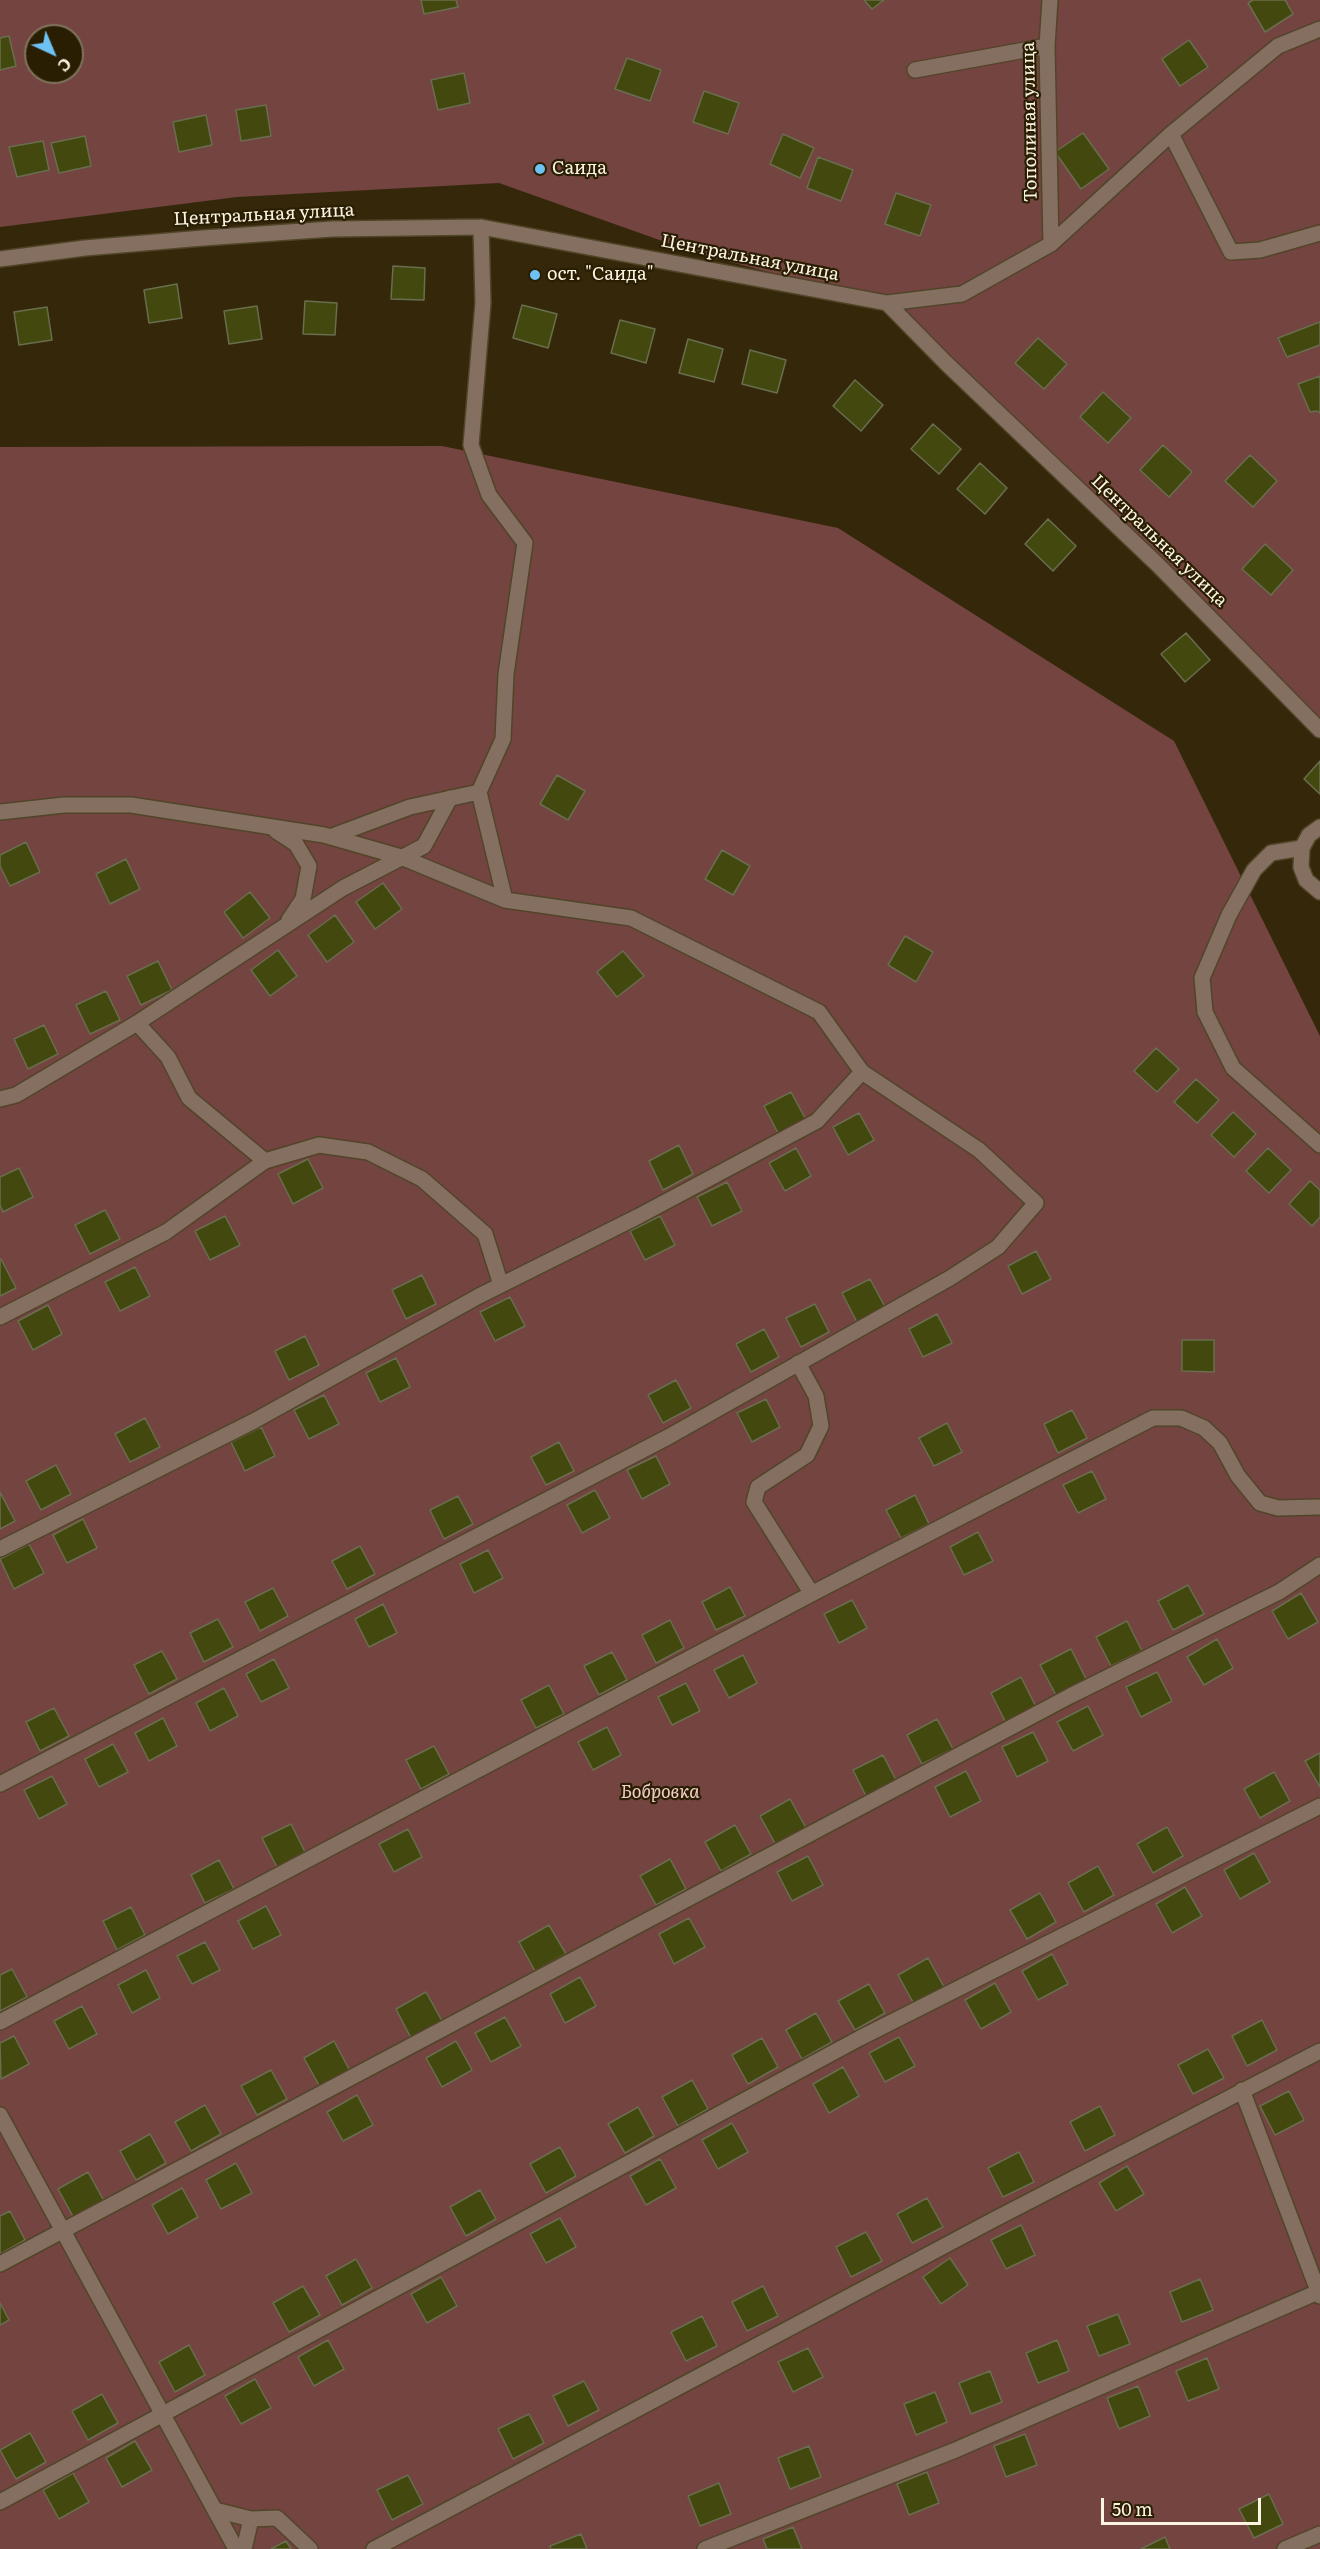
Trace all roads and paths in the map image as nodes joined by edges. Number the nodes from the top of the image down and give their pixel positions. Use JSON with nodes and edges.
{"nodes":[{"id":1,"x":1050,"y":0,"type":"edge"},
{"id":2,"x":1320,"y":29,"type":"edge"},
{"id":3,"x":1047,"y":46,"type":"junction"},
{"id":4,"x":915,"y":70,"type":"dead end"},
{"id":5,"x":1171,"y":134,"type":"junction"},
{"id":6,"x":481,"y":227,"type":"junction"},
{"id":7,"x":1320,"y":233,"type":"edge"},
{"id":8,"x":1051,"y":244,"type":"junction"},
{"id":9,"x":0,"y":259,"type":"edge"},
{"id":10,"x":887,"y":303,"type":"junction"},
{"id":11,"x":1320,"y":730,"type":"edge"},
{"id":12,"x":478,"y":792,"type":"junction"},
{"id":13,"x":450,"y":798,"type":"junction"},
{"id":14,"x":2,"y":814,"type":"edge"},
{"id":15,"x":271,"y":827,"type":"junction"},
{"id":16,"x":1320,"y":827,"type":"edge"},
{"id":17,"x":330,"y":837,"type":"junction"},
{"id":18,"x":1302,"y":848,"type":"junction"},
{"id":19,"x":401,"y":857,"type":"junction"},
{"id":20,"x":1320,"y":892,"type":"edge"},
{"id":21,"x":505,"y":900,"type":"junction"},
{"id":22,"x":284,"y":927,"type":"junction"},
{"id":23,"x":136,"y":1023,"type":"junction"},
{"id":24,"x":862,"y":1072,"type":"junction"},
{"id":25,"x":0,"y":1100,"type":"edge"},
{"id":26,"x":1320,"y":1145,"type":"edge"},
{"id":27,"x":265,"y":1161,"type":"junction"},
{"id":28,"x":501,"y":1285,"type":"junction"},
{"id":29,"x":0,"y":1317,"type":"edge"},
{"id":30,"x":798,"y":1363,"type":"junction"},
{"id":31,"x":1320,"y":1507,"type":"edge"},
{"id":32,"x":0,"y":1549,"type":"edge"},
{"id":33,"x":1320,"y":1565,"type":"edge"},
{"id":34,"x":812,"y":1594,"type":"junction"},
{"id":35,"x":0,"y":1784,"type":"edge"},
{"id":36,"x":1320,"y":1806,"type":"edge"},
{"id":37,"x":0,"y":2022,"type":"edge"},
{"id":38,"x":1320,"y":2051,"type":"edge"},
{"id":39,"x":1242,"y":2090,"type":"junction"},
{"id":40,"x":0,"y":2115,"type":"edge"},
{"id":41,"x":62,"y":2232,"type":"junction"},
{"id":42,"x":0,"y":2264,"type":"edge"},
{"id":43,"x":1319,"y":2293,"type":"edge"},
{"id":44,"x":163,"y":2414,"type":"junction"},
{"id":45,"x":0,"y":2502,"type":"edge"},
{"id":46,"x":215,"y":2510,"type":"junction"},
{"id":47,"x":251,"y":2519,"type":"junction"},
{"id":48,"x":1320,"y":2534,"type":"edge"},
{"id":49,"x":236,"y":2549,"type":"edge"},
{"id":50,"x":244,"y":2549,"type":"edge"},
{"id":51,"x":310,"y":2549,"type":"edge"},
{"id":52,"x":375,"y":2549,"type":"edge"},
{"id":53,"x":705,"y":2549,"type":"edge"},
{"id":54,"x":1285,"y":2549,"type":"edge"}],
"edges":[{"from":1,"to":3,"type":"street","name":"Тополиная улица"},
{"from":2,"to":5,"type":"street"},
{"from":3,"to":4,"type":"street"},
{"from":3,"to":8,"type":"street","name":"Тополиная улица"},
{"from":5,"to":7,"type":"street"},
{"from":5,"to":8,"type":"street"},
{"from":6,"to":9,"type":"street","name":"Центральная улица"},
{"from":6,"to":10,"type":"street","name":"Центральная улица"},
{"from":6,"to":12,"type":"street"},
{"from":8,"to":10,"type":"street"},
{"from":10,"to":11,"type":"street","name":"Центральная улица"},
{"from":12,"to":13,"type":"street"},
{"from":12,"to":21,"type":"street"},
{"from":13,"to":17,"type":"street"},
{"from":13,"to":19,"type":"street"},
{"from":14,"to":15,"type":"street"},
{"from":15,"to":17,"type":"street"},
{"from":15,"to":22,"type":"street"},
{"from":16,"to":18,"type":"street"},
{"from":17,"to":19,"type":"street"},
{"from":18,"to":20,"type":"street"},
{"from":18,"to":26,"type":"street"},
{"from":19,"to":21,"type":"street"},
{"from":19,"to":22,"type":"street"},
{"from":21,"to":24,"type":"street"},
{"from":22,"to":23,"type":"street"},
{"from":23,"to":25,"type":"street"},
{"from":23,"to":27,"type":"street"},
{"from":24,"to":28,"type":"street"},
{"from":24,"to":30,"type":"street"},
{"from":27,"to":28,"type":"street"},
{"from":27,"to":29,"type":"street"},
{"from":28,"to":32,"type":"street"},
{"from":30,"to":34,"type":"street"},
{"from":30,"to":35,"type":"street"},
{"from":31,"to":34,"type":"street"},
{"from":33,"to":41,"type":"street"},
{"from":34,"to":37,"type":"street"},
{"from":36,"to":44,"type":"street"},
{"from":38,"to":39,"type":"street"},
{"from":39,"to":43,"type":"street"},
{"from":39,"to":52,"type":"street"},
{"from":40,"to":41,"type":"street"},
{"from":41,"to":42,"type":"street"},
{"from":41,"to":44,"type":"street"},
{"from":43,"to":53,"type":"street"},
{"from":44,"to":45,"type":"street"},
{"from":44,"to":46,"type":"street"},
{"from":46,"to":47,"type":"street"},
{"from":46,"to":49,"type":"street"},
{"from":47,"to":50,"type":"street"},
{"from":47,"to":51,"type":"street"},
{"from":48,"to":54,"type":"street"}]}
